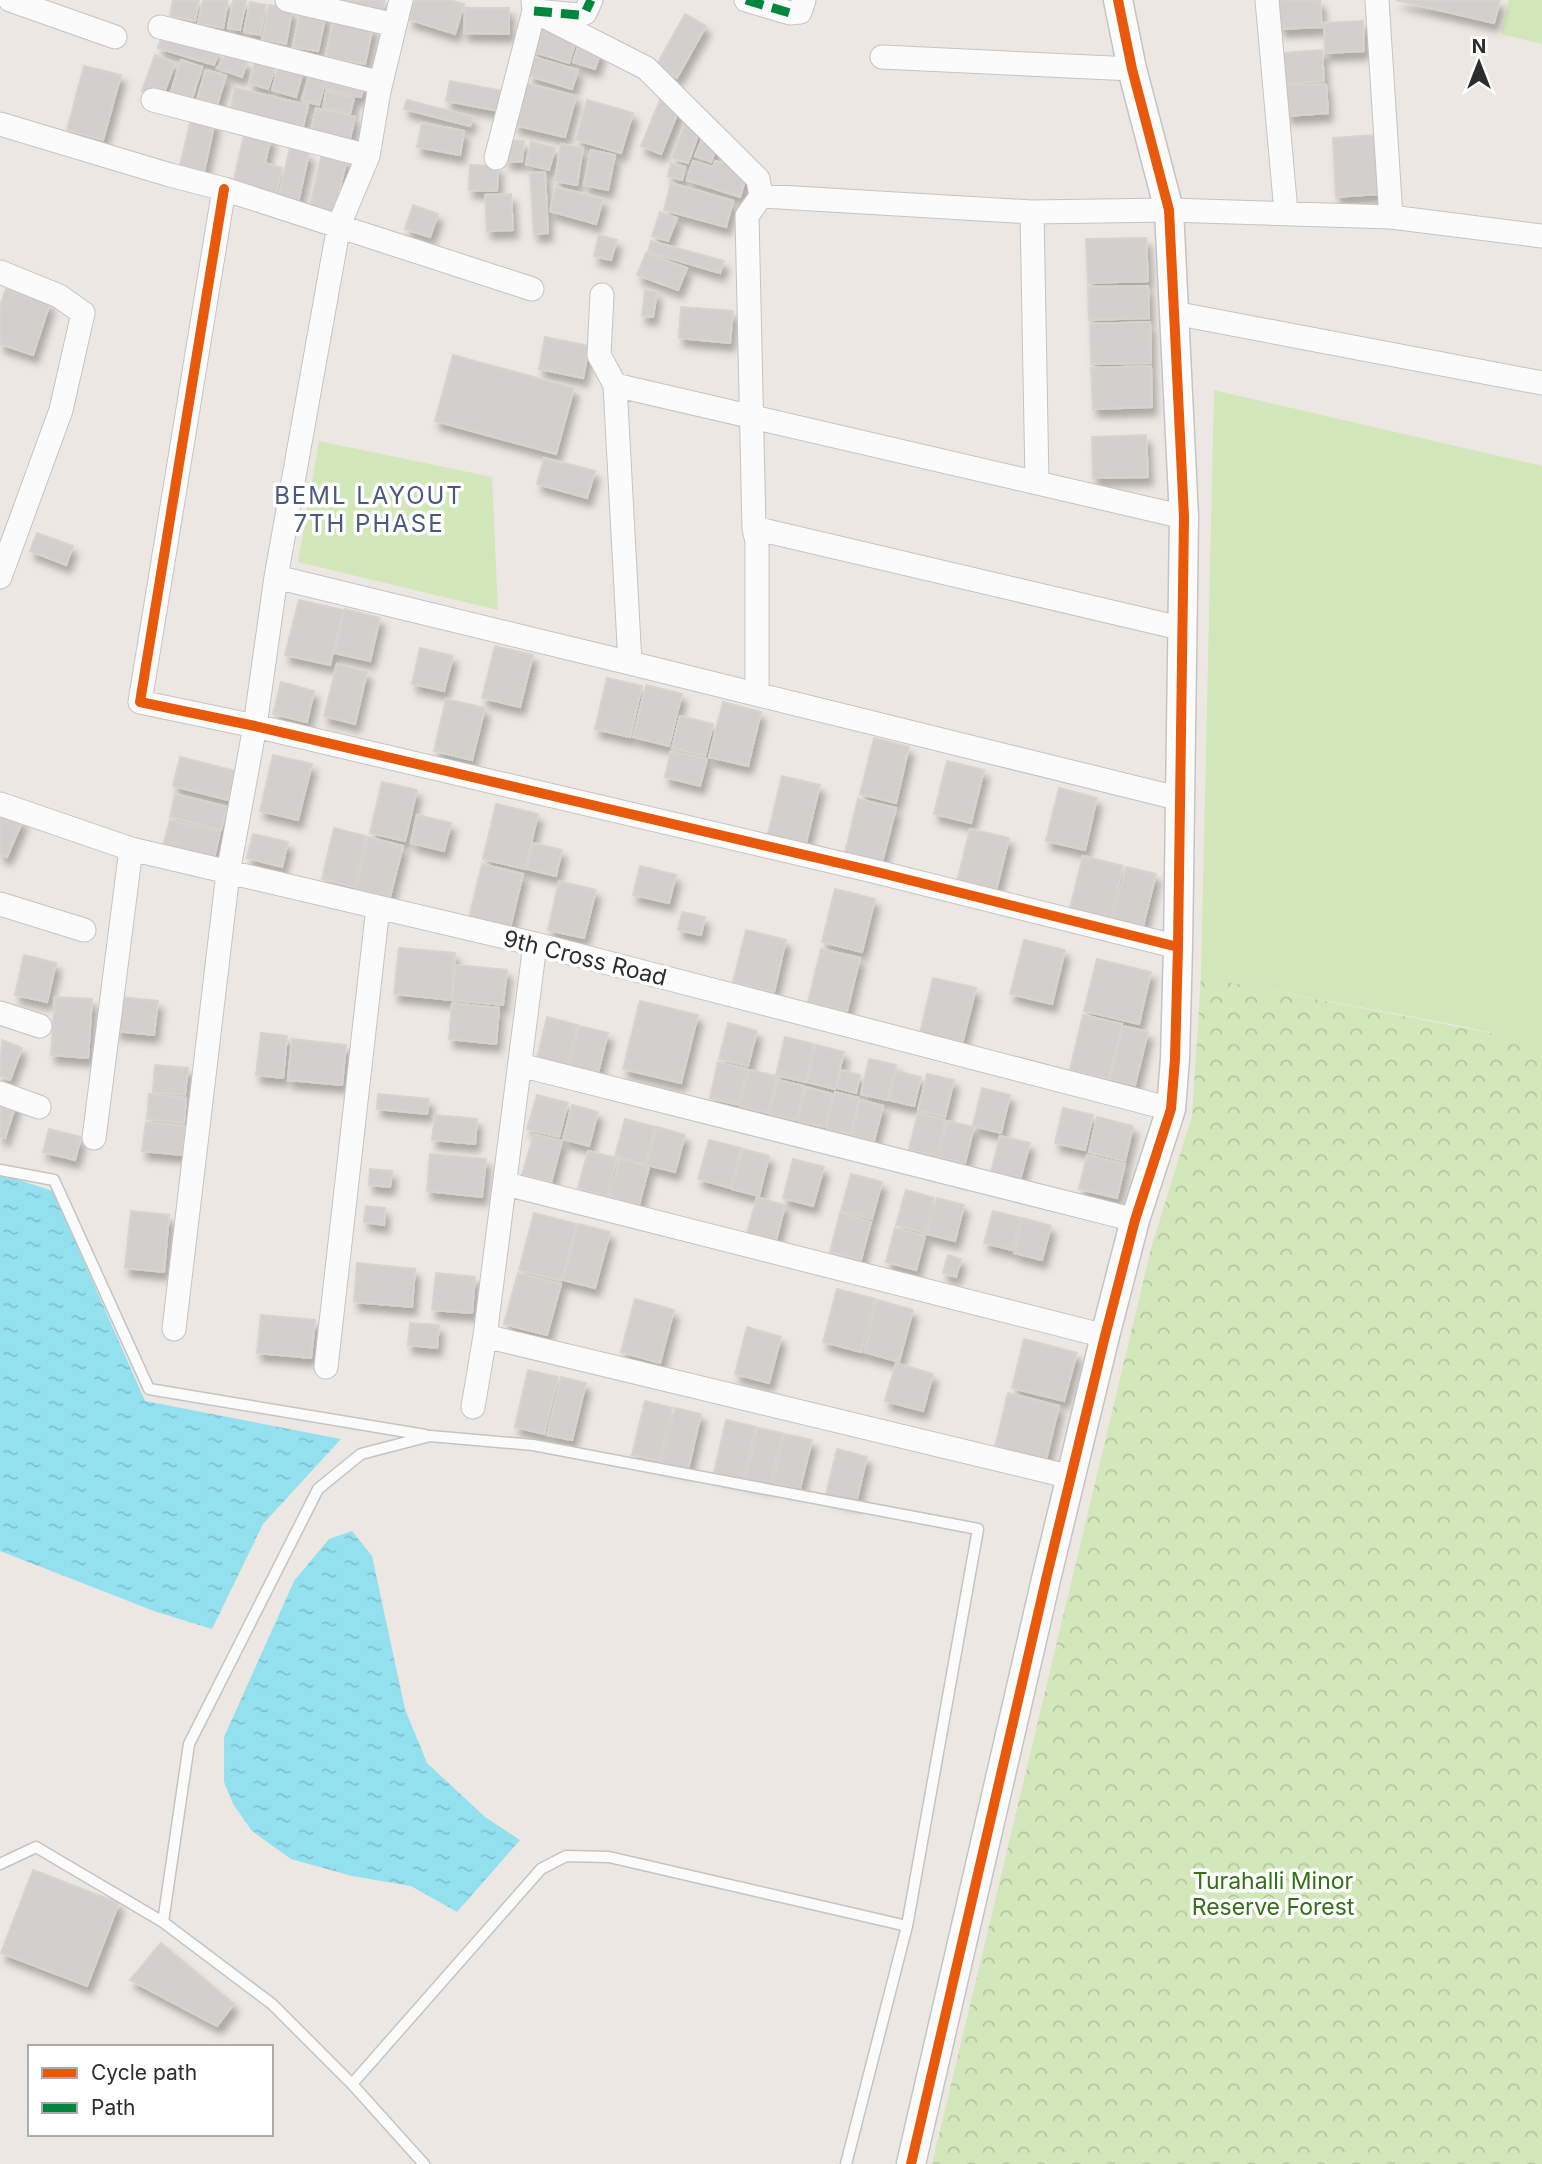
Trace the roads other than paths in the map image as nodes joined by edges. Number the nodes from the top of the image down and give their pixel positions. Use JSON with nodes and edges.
{"nodes":[{"id":1,"x":10,"y":0,"type":"edge"},
{"id":2,"x":287,"y":0,"type":"edge"},
{"id":3,"x":401,"y":0,"type":"edge"},
{"id":4,"x":591,"y":0,"type":"edge"},
{"id":5,"x":746,"y":0,"type":"edge"},
{"id":6,"x":804,"y":0,"type":"edge"},
{"id":7,"x":1118,"y":0,"type":"edge"},
{"id":8,"x":1267,"y":0,"type":"edge"},
{"id":9,"x":1377,"y":0,"type":"edge"},
{"id":10,"x":534,"y":5,"type":"edge"},
{"id":11,"x":395,"y":24,"type":"junction"},
{"id":12,"x":160,"y":27,"type":"dead end"},
{"id":13,"x":115,"y":37,"type":"dead end"},
{"id":14,"x":882,"y":57,"type":"dead end"},
{"id":15,"x":1132,"y":69,"type":"junction"},
{"id":16,"x":381,"y":83,"type":"junction"},
{"id":17,"x":153,"y":100,"type":"dead end"},
{"id":18,"x":0,"y":124,"type":"edge"},
{"id":19,"x":368,"y":156,"type":"junction"},
{"id":20,"x":496,"y":158,"type":"dead end"},
{"id":21,"x":224,"y":189,"type":"junction"},
{"id":22,"x":761,"y":196,"type":"junction"},
{"id":23,"x":1169,"y":210,"type":"junction"},
{"id":24,"x":1032,"y":212,"type":"junction"},
{"id":25,"x":1286,"y":212,"type":"junction"},
{"id":26,"x":1391,"y":217,"type":"junction"},
{"id":27,"x":339,"y":225,"type":"junction"},
{"id":28,"x":1542,"y":236,"type":"edge"},
{"id":29,"x":0,"y":272,"type":"edge"},
{"id":30,"x":532,"y":289,"type":"dead end"},
{"id":31,"x":602,"y":295,"type":"dead end"},
{"id":32,"x":1174,"y":313,"type":"junction"},
{"id":33,"x":1542,"y":383,"type":"edge"},
{"id":34,"x":615,"y":385,"type":"junction"},
{"id":35,"x":752,"y":415,"type":"junction"},
{"id":36,"x":1037,"y":482,"type":"junction"},
{"id":37,"x":1184,"y":517,"type":"junction"},
{"id":38,"x":9,"y":524,"type":"edge"},
{"id":39,"x":754,"y":528,"type":"junction"},
{"id":40,"x":0,"y":577,"type":"edge"},
{"id":41,"x":276,"y":577,"type":"junction"},
{"id":42,"x":1184,"y":629,"type":"junction"},
{"id":43,"x":630,"y":663,"type":"junction"},
{"id":44,"x":757,"y":693,"type":"junction"},
{"id":45,"x":255,"y":726,"type":"junction"},
{"id":46,"x":1181,"y":799,"type":"junction"},
{"id":47,"x":0,"y":804,"type":"edge"},
{"id":48,"x":131,"y":849,"type":"junction"},
{"id":49,"x":228,"y":873,"type":"junction"},
{"id":50,"x":0,"y":904,"type":"edge"},
{"id":51,"x":378,"y":907,"type":"junction"},
{"id":52,"x":84,"y":930,"type":"dead end"},
{"id":53,"x":535,"y":944,"type":"junction"},
{"id":54,"x":1178,"y":947,"type":"junction"},
{"id":55,"x":0,"y":1013,"type":"edge"},
{"id":56,"x":40,"y":1027,"type":"dead end"},
{"id":57,"x":520,"y":1065,"type":"junction"},
{"id":58,"x":0,"y":1093,"type":"edge"},
{"id":59,"x":39,"y":1107,"type":"dead end"},
{"id":60,"x":1171,"y":1109,"type":"junction"},
{"id":61,"x":94,"y":1139,"type":"dead end"},
{"id":62,"x":0,"y":1170,"type":"edge"},
{"id":63,"x":506,"y":1184,"type":"junction"},
{"id":64,"x":1135,"y":1220,"type":"junction"},
{"id":65,"x":174,"y":1329,"type":"dead end"},
{"id":66,"x":485,"y":1336,"type":"junction"},
{"id":67,"x":1105,"y":1336,"type":"junction"},
{"id":68,"x":326,"y":1367,"type":"dead end"},
{"id":69,"x":473,"y":1406,"type":"dead end"},
{"id":70,"x":430,"y":1436,"type":"junction"},
{"id":71,"x":1071,"y":1477,"type":"junction"},
{"id":72,"x":0,"y":1864,"type":"edge"},
{"id":73,"x":163,"y":1922,"type":"junction"},
{"id":74,"x":907,"y":1926,"type":"junction"},
{"id":75,"x":352,"y":2084,"type":"junction"},
{"id":76,"x":424,"y":2164,"type":"edge"},
{"id":77,"x":846,"y":2164,"type":"edge"},
{"id":78,"x":911,"y":2164,"type":"edge"}],
"edges":[{"from":1,"to":13,"type":"street"},
{"from":2,"to":11,"type":"street"},
{"from":3,"to":11,"type":"street"},
{"from":4,"to":10,"type":"street"},
{"from":5,"to":6,"type":"street"},
{"from":7,"to":15,"type":"street"},
{"from":8,"to":25,"type":"street"},
{"from":9,"to":26,"type":"street"},
{"from":10,"to":20,"type":"street"},
{"from":10,"to":22,"type":"street"},
{"from":11,"to":16,"type":"street"},
{"from":12,"to":16,"type":"street"},
{"from":14,"to":15,"type":"street"},
{"from":15,"to":23,"type":"street"},
{"from":16,"to":19,"type":"street"},
{"from":17,"to":19,"type":"street"},
{"from":18,"to":21,"type":"street"},
{"from":19,"to":27,"type":"street"},
{"from":21,"to":27,"type":"street"},
{"from":21,"to":45,"type":"street"},
{"from":22,"to":24,"type":"street"},
{"from":22,"to":35,"type":"street"},
{"from":23,"to":24,"type":"street"},
{"from":23,"to":25,"type":"street"},
{"from":23,"to":32,"type":"street"},
{"from":24,"to":36,"type":"street"},
{"from":25,"to":26,"type":"street"},
{"from":26,"to":28,"type":"street"},
{"from":27,"to":30,"type":"street"},
{"from":27,"to":41,"type":"street"},
{"from":29,"to":38,"type":"street"},
{"from":31,"to":34,"type":"street"},
{"from":32,"to":33,"type":"street"},
{"from":32,"to":37,"type":"street"},
{"from":34,"to":35,"type":"street"},
{"from":34,"to":43,"type":"street"},
{"from":35,"to":36,"type":"street"},
{"from":35,"to":39,"type":"street"},
{"from":36,"to":37,"type":"street"},
{"from":37,"to":42,"type":"street"},
{"from":38,"to":40,"type":"street"},
{"from":39,"to":42,"type":"street"},
{"from":39,"to":44,"type":"street"},
{"from":41,"to":43,"type":"street"},
{"from":41,"to":45,"type":"street"},
{"from":42,"to":46,"type":"street"},
{"from":43,"to":44,"type":"street"},
{"from":44,"to":46,"type":"street"},
{"from":45,"to":49,"type":"street"},
{"from":45,"to":54,"type":"street"},
{"from":46,"to":54,"type":"street"},
{"from":47,"to":48,"type":"street","name":"9th Cross Road"},
{"from":48,"to":49,"type":"street","name":"9th Cross Road"},
{"from":48,"to":61,"type":"street"},
{"from":49,"to":51,"type":"street","name":"9th Cross Road"},
{"from":49,"to":65,"type":"street"},
{"from":50,"to":52,"type":"street"},
{"from":51,"to":53,"type":"street","name":"9th Cross Road"},
{"from":51,"to":68,"type":"street"},
{"from":53,"to":57,"type":"street"},
{"from":53,"to":60,"type":"street","name":"9th Cross Road"},
{"from":54,"to":60,"type":"street"},
{"from":55,"to":56,"type":"street"},
{"from":57,"to":63,"type":"street"},
{"from":57,"to":64,"type":"street"},
{"from":58,"to":59,"type":"street"},
{"from":60,"to":64,"type":"street"},
{"from":62,"to":70,"type":"lane"},
{"from":63,"to":66,"type":"street"},
{"from":63,"to":67,"type":"street"},
{"from":64,"to":67,"type":"street"},
{"from":66,"to":69,"type":"street"},
{"from":66,"to":71,"type":"street"},
{"from":67,"to":71,"type":"street"},
{"from":70,"to":73,"type":"lane"},
{"from":70,"to":74,"type":"lane"},
{"from":71,"to":78,"type":"street"},
{"from":72,"to":73,"type":"lane"},
{"from":73,"to":75,"type":"lane"},
{"from":74,"to":75,"type":"lane"},
{"from":74,"to":77,"type":"lane"},
{"from":75,"to":76,"type":"lane"}]}
